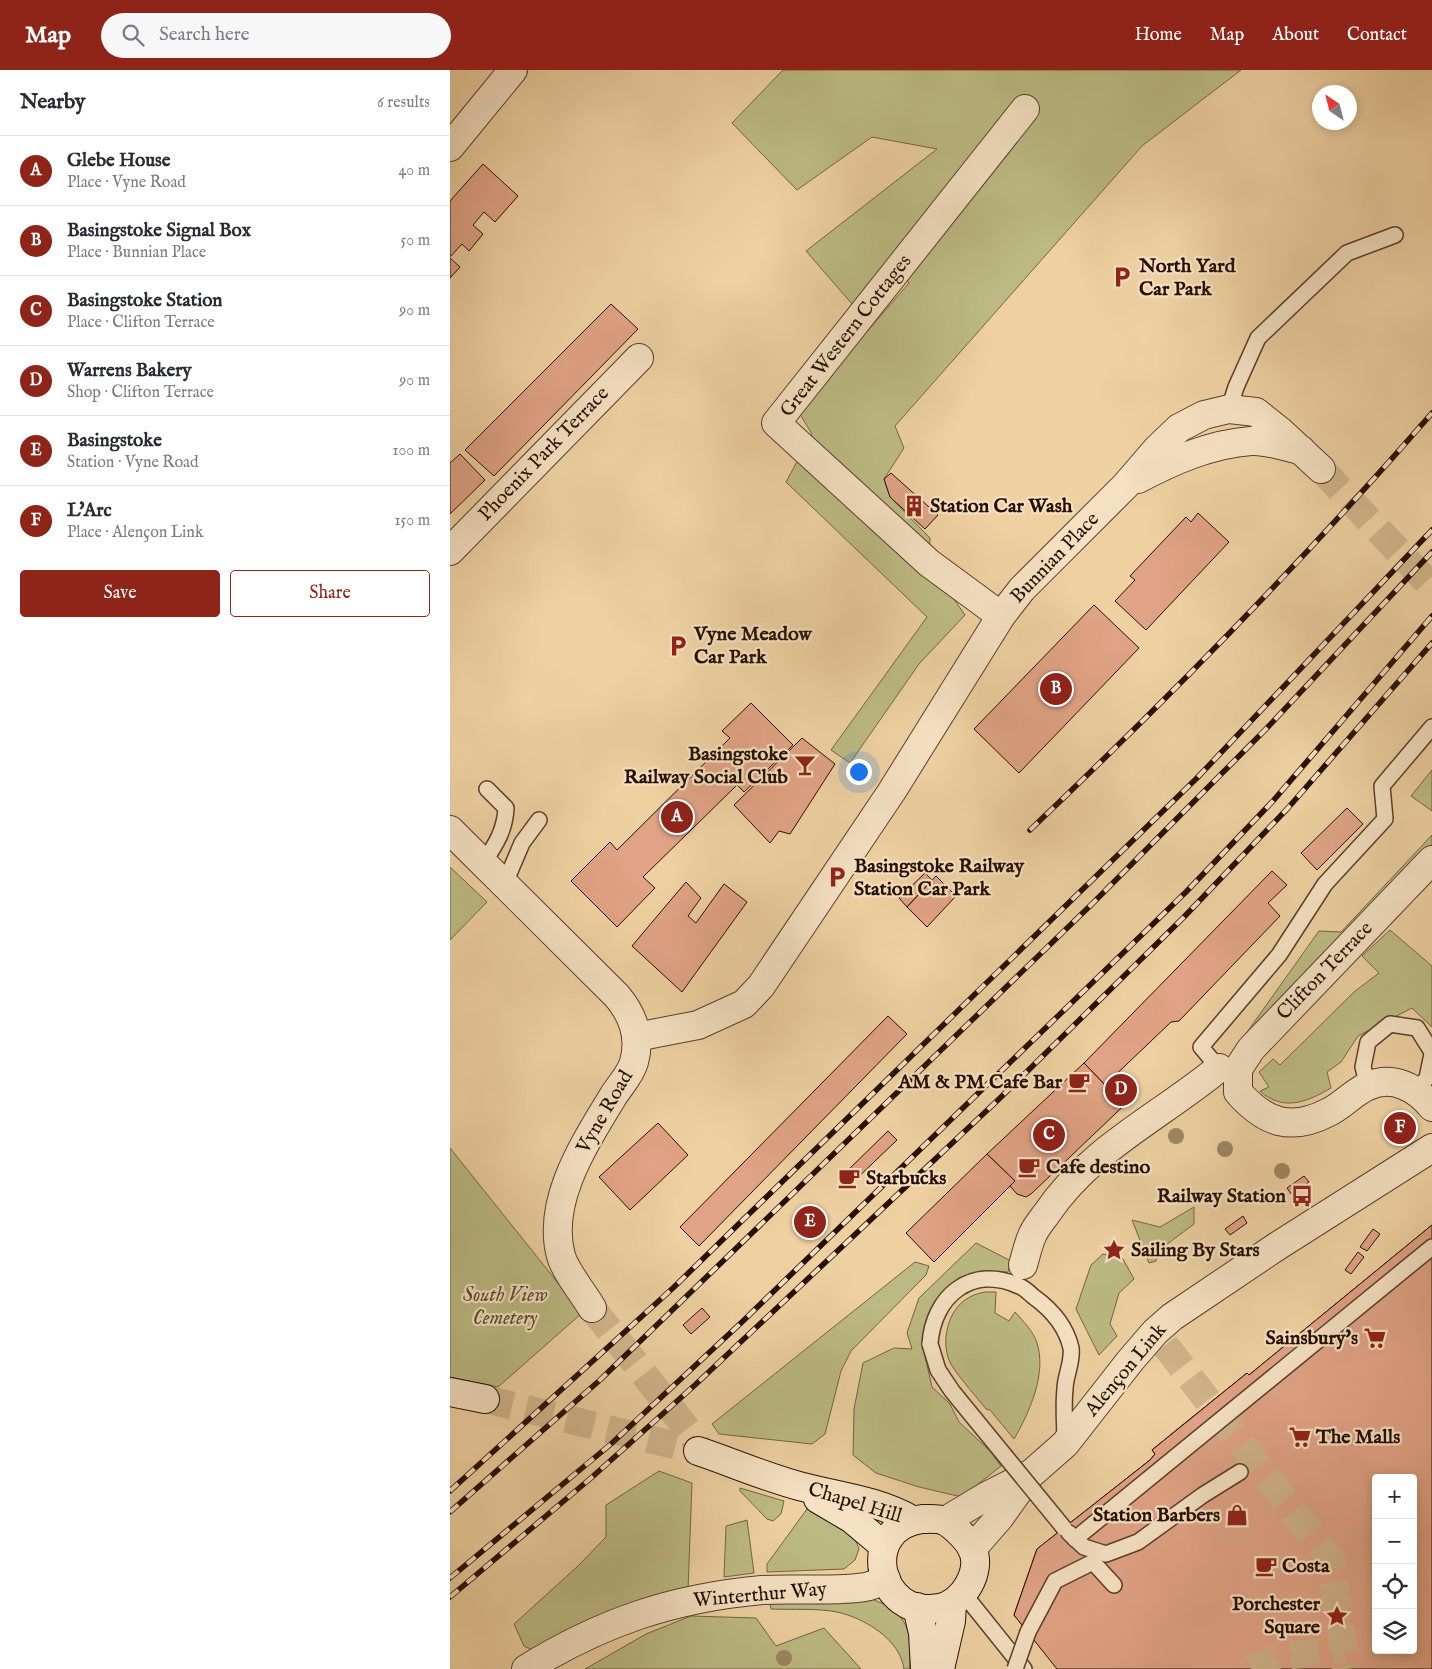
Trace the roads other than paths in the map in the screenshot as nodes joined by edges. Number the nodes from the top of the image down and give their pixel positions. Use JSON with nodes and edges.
{"nodes":[{"id":1,"x":512,"y":70,"type":"edge"},
{"id":2,"x":1025,"y":109,"type":"dead end"},
{"id":3,"x":450,"y":147,"type":"edge"},
{"id":4,"x":1396,"y":236,"type":"dead end"},
{"id":5,"x":639,"y":358,"type":"dead end"},
{"id":6,"x":1229,"y":409,"type":"junction"},
{"id":7,"x":1301,"y":450,"type":"junction"},
{"id":8,"x":1321,"y":469,"type":"tunnel mouth"},
{"id":9,"x":1126,"y":485,"type":"junction"},
{"id":10,"x":450,"y":551,"type":"edge"},
{"id":11,"x":995,"y":626,"type":"junction"},
{"id":12,"x":1432,"y":727,"type":"edge"},
{"id":13,"x":487,"y":789,"type":"dead end"},
{"id":14,"x":539,"y":820,"type":"dead end"},
{"id":15,"x":450,"y":830,"type":"edge"},
{"id":16,"x":1432,"y":860,"type":"edge"},
{"id":17,"x":484,"y":862,"type":"junction"},
{"id":18,"x":505,"y":883,"type":"junction"},
{"id":19,"x":636,"y":1037,"type":"junction"},
{"id":20,"x":1432,"y":1053,"type":"edge"},
{"id":21,"x":1219,"y":1068,"type":"junction"},
{"id":22,"x":1368,"y":1086,"type":"junction"},
{"id":23,"x":1238,"y":1092,"type":"junction"},
{"id":24,"x":1423,"y":1099,"type":"edge"},
{"id":25,"x":1432,"y":1148,"type":"edge"},
{"id":26,"x":1432,"y":1247,"type":"edge"},
{"id":27,"x":1023,"y":1265,"type":"dead end"},
{"id":28,"x":592,"y":1308,"type":"tunnel mouth"},
{"id":29,"x":450,"y":1392,"type":"edge"},
{"id":30,"x":485,"y":1398,"type":"tunnel mouth"},
{"id":31,"x":1065,"y":1444,"type":"junction"},
{"id":32,"x":698,"y":1451,"type":"dead end"},
{"id":33,"x":1032,"y":1472,"type":"junction"},
{"id":34,"x":1240,"y":1472,"type":"dead end"},
{"id":35,"x":798,"y":1486,"type":"junction"},
{"id":36,"x":912,"y":1520,"type":"junction"},
{"id":37,"x":946,"y":1521,"type":"junction"},
{"id":38,"x":1075,"y":1539,"type":"junction"},
{"id":39,"x":884,"y":1546,"type":"junction"},
{"id":40,"x":972,"y":1548,"type":"junction"},
{"id":41,"x":886,"y":1579,"type":"junction"},
{"id":42,"x":1114,"y":1585,"type":"dead end"},
{"id":43,"x":957,"y":1599,"type":"junction"},
{"id":44,"x":917,"y":1607,"type":"junction"},
{"id":45,"x":526,"y":1669,"type":"edge"},
{"id":46,"x":926,"y":1669,"type":"edge"},
{"id":47,"x":940,"y":1669,"type":"edge"},
{"id":48,"x":1015,"y":1669,"type":"edge"},
{"id":49,"x":1024,"y":1669,"type":"edge"}],
"edges":[{"from":1,"to":3,"type":"street"},
{"from":2,"to":11,"type":"street","name":"Great Western Cottages"},
{"from":4,"to":6,"type":"lane"},
{"from":5,"to":10,"type":"street","name":"Phoenix Park Terrace"},
{"from":6,"to":7,"type":"street","name":"Bunnian Place"},
{"from":6,"to":9,"type":"street","name":"Bunnian Place"},
{"from":7,"to":8,"type":"street","name":"Bunnian Place"},
{"from":7,"to":9,"type":"street","name":"Bunnian Place"},
{"from":9,"to":11,"type":"street","name":"Bunnian Place"},
{"from":11,"to":19,"type":"street","name":"Bunnian Place"},
{"from":12,"to":21,"type":"lane"},
{"from":13,"to":17,"type":"lane"},
{"from":14,"to":18,"type":"lane"},
{"from":15,"to":17,"type":"street","name":"Vyne Road"},
{"from":16,"to":23,"type":"street","name":"Clifton Terrace"},
{"from":17,"to":18,"type":"street","name":"Vyne Road"},
{"from":18,"to":19,"type":"street","name":"Vyne Road"},
{"from":19,"to":28,"type":"street","name":"Vyne Road"},
{"from":20,"to":22,"type":"lane"},
{"from":20,"to":24,"type":"lane"},
{"from":21,"to":23,"type":"lane"},
{"from":21,"to":27,"type":"street"},
{"from":22,"to":23,"type":"street"},
{"from":22,"to":24,"type":"street"},
{"from":25,"to":31,"type":"street","name":"Alençon Link"},
{"from":26,"to":38,"type":"lane"},
{"from":29,"to":30,"type":"street"},
{"from":31,"to":33,"type":"street","name":"Alençon Link"},
{"from":31,"to":38,"type":"lane","bridge":true},
{"from":32,"to":35,"type":"street","name":"Chapel Hill"},
{"from":33,"to":37,"type":"street","name":"Alençon Link"},
{"from":33,"to":40,"type":"street","name":"Alençon Link"},
{"from":34,"to":38,"type":"lane"},
{"from":35,"to":36,"type":"street","name":"Chapel Hill"},
{"from":35,"to":39,"type":"street","name":"Chapel Hill"},
{"from":36,"to":37,"type":"street"},
{"from":36,"to":39,"type":"street"},
{"from":37,"to":40,"type":"street"},
{"from":39,"to":41,"type":"street"},
{"from":40,"to":43,"type":"street"},
{"from":41,"to":44,"type":"street"},
{"from":41,"to":45,"type":"street","name":"Winterthur Way"},
{"from":42,"to":48,"type":"lane","bridge":true},
{"from":43,"to":44,"type":"street"},
{"from":43,"to":47,"type":"street"},
{"from":43,"to":49,"type":"lane"},
{"from":44,"to":46,"type":"street"}]}
